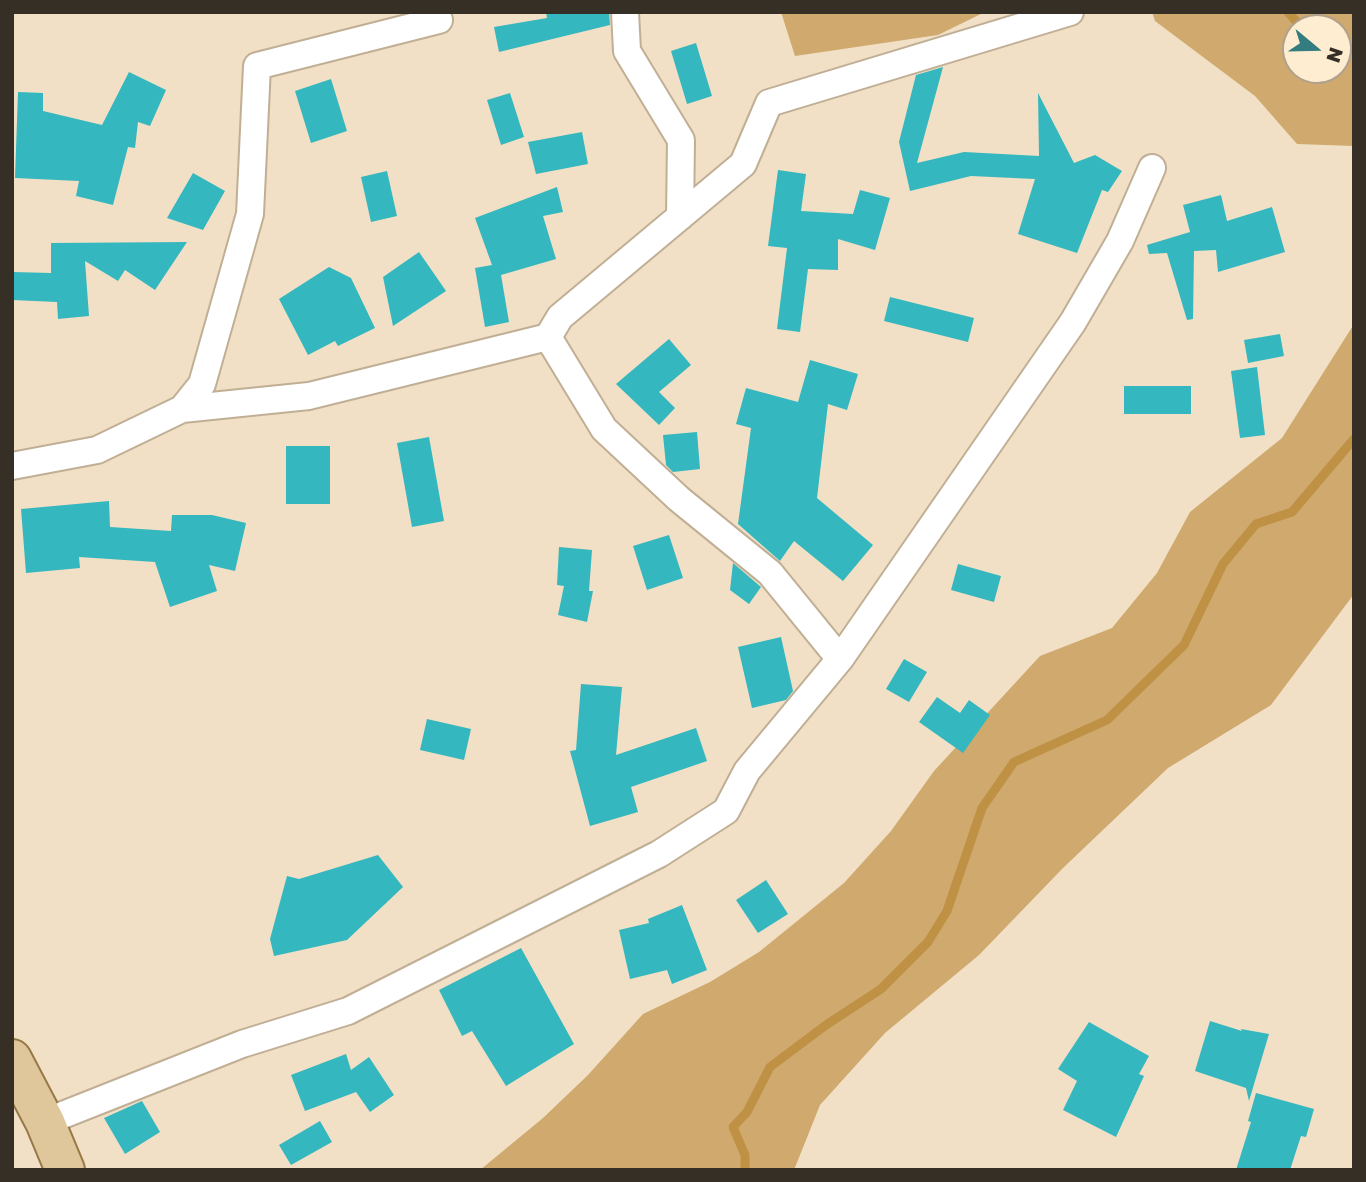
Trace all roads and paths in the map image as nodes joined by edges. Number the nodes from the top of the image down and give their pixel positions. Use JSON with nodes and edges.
{"nodes":[{"id":1,"x":625,"y":12,"type":"edge"},
{"id":2,"x":1070,"y":12,"type":"edge"},
{"id":3,"x":439,"y":20,"type":"dead end"},
{"id":4,"x":1152,"y":168,"type":"dead end"},
{"id":5,"x":680,"y":218,"type":"junction"},
{"id":6,"x":548,"y":337,"type":"junction"},
{"id":7,"x":182,"y":409,"type":"junction"},
{"id":8,"x":12,"y":466,"type":"edge"},
{"id":9,"x":840,"y":659,"type":"junction"},
{"id":10,"x":12,"y":1059,"type":"edge"},
{"id":11,"x":45,"y":1122,"type":"junction"},
{"id":12,"x":65,"y":1170,"type":"edge"}],
"edges":[{"from":1,"to":5,"type":"street"},
{"from":2,"to":5,"type":"street"},
{"from":3,"to":7,"type":"street"},
{"from":4,"to":9,"type":"street"},
{"from":5,"to":6,"type":"street"},
{"from":6,"to":7,"type":"street"},
{"from":6,"to":9,"type":"street"},
{"from":7,"to":8,"type":"street"},
{"from":9,"to":11,"type":"street"},
{"from":10,"to":11,"type":"main road"},
{"from":11,"to":12,"type":"main road"}]}
